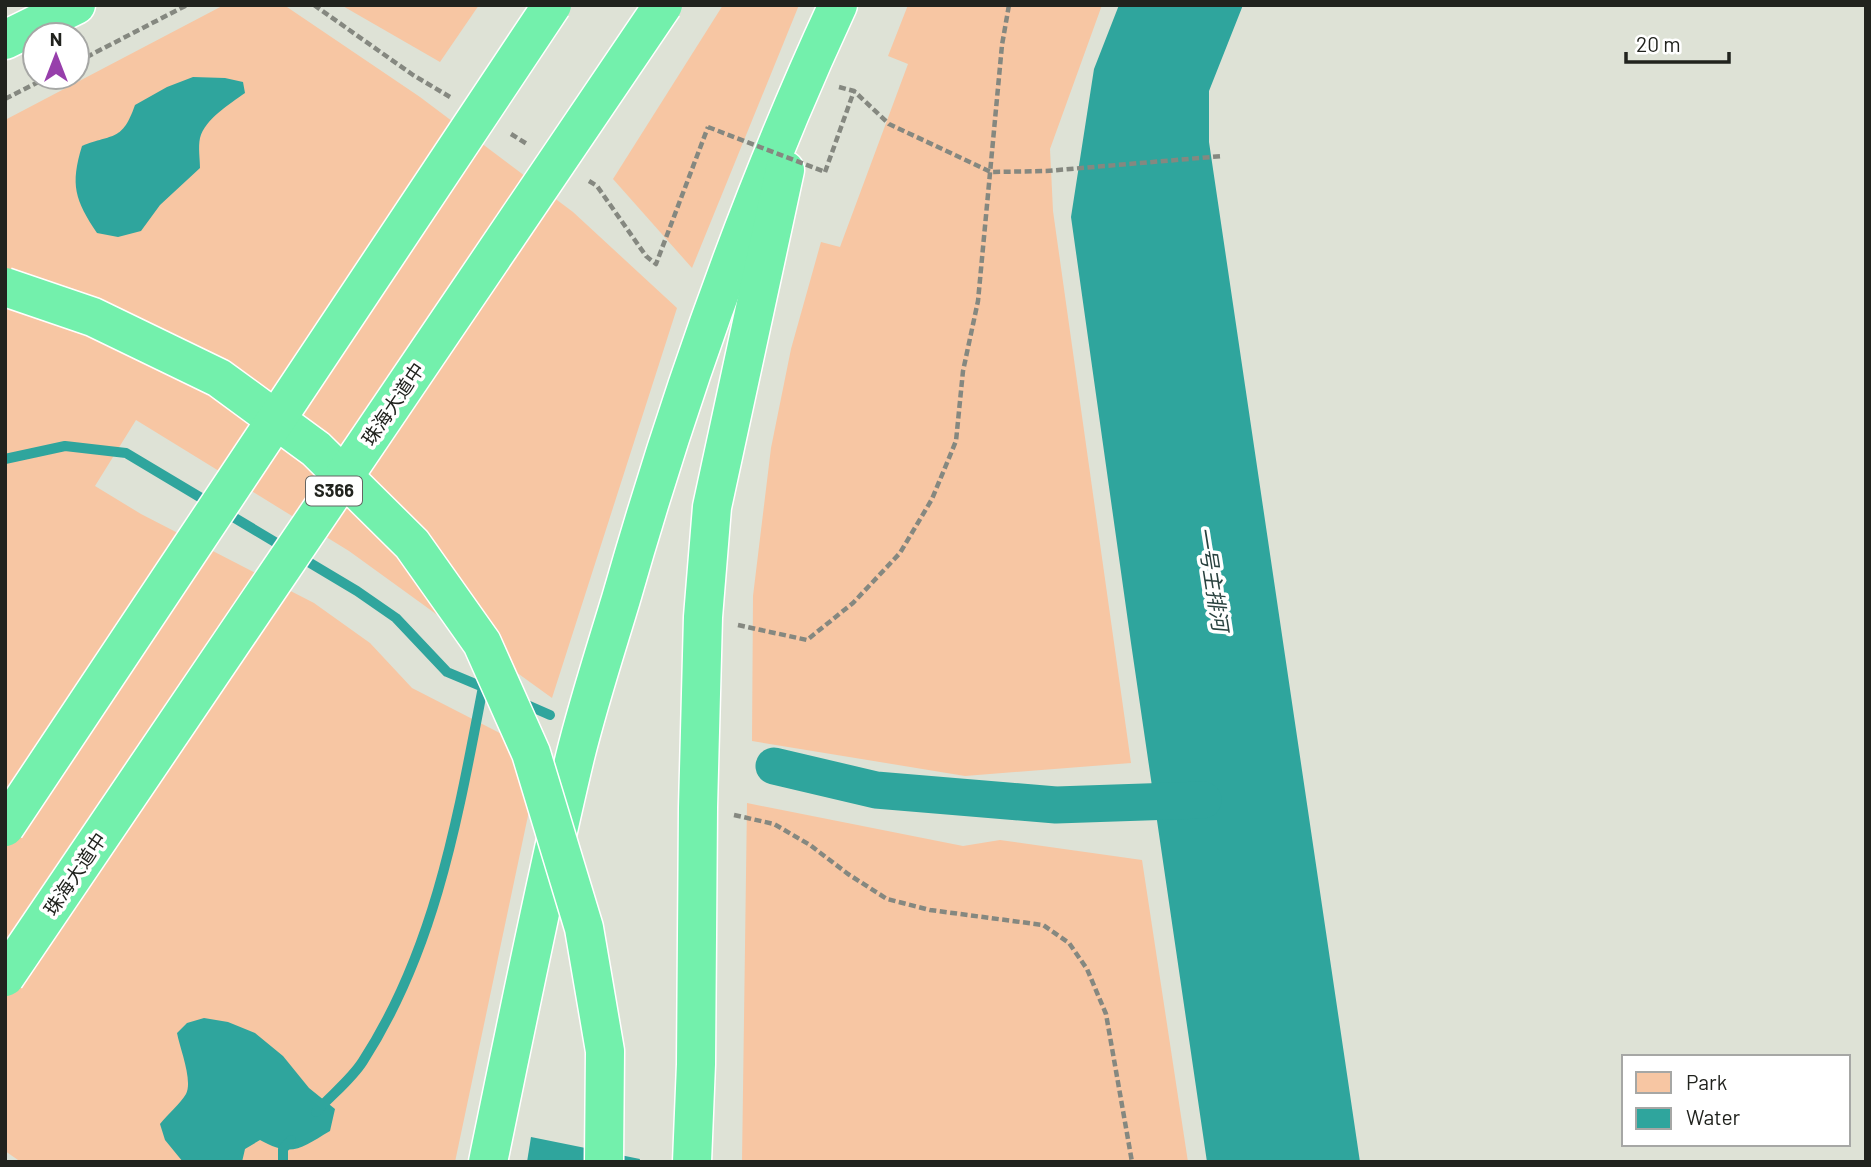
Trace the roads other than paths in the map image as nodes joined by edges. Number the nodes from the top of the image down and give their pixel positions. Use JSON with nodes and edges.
{"nodes":[{"id":1,"x":76,"y":5,"type":"edge"},
{"id":2,"x":552,"y":5,"type":"edge"},
{"id":3,"x":663,"y":5,"type":"edge"},
{"id":4,"x":838,"y":5,"type":"edge"},
{"id":5,"x":5,"y":40,"type":"edge"},
{"id":6,"x":804,"y":79,"type":"junction"},
{"id":7,"x":5,"y":287,"type":"edge"},
{"id":8,"x":5,"y":827,"type":"edge"},
{"id":9,"x":5,"y":977,"type":"edge"},
{"id":10,"x":488,"y":1162,"type":"edge"},
{"id":11,"x":604,"y":1162,"type":"edge"},
{"id":12,"x":692,"y":1162,"type":"edge"}],
"edges":[{"from":1,"to":5,"type":"highway"},
{"from":2,"to":8,"type":"highway","bridge":true},
{"from":3,"to":9,"type":"highway","name":"珠海大道中","number":"S366","bridge":true},
{"from":4,"to":6,"type":"highway"},
{"from":6,"to":10,"type":"highway"},
{"from":6,"to":12,"type":"highway"},
{"from":7,"to":11,"type":"highway","bridge":true}]}
